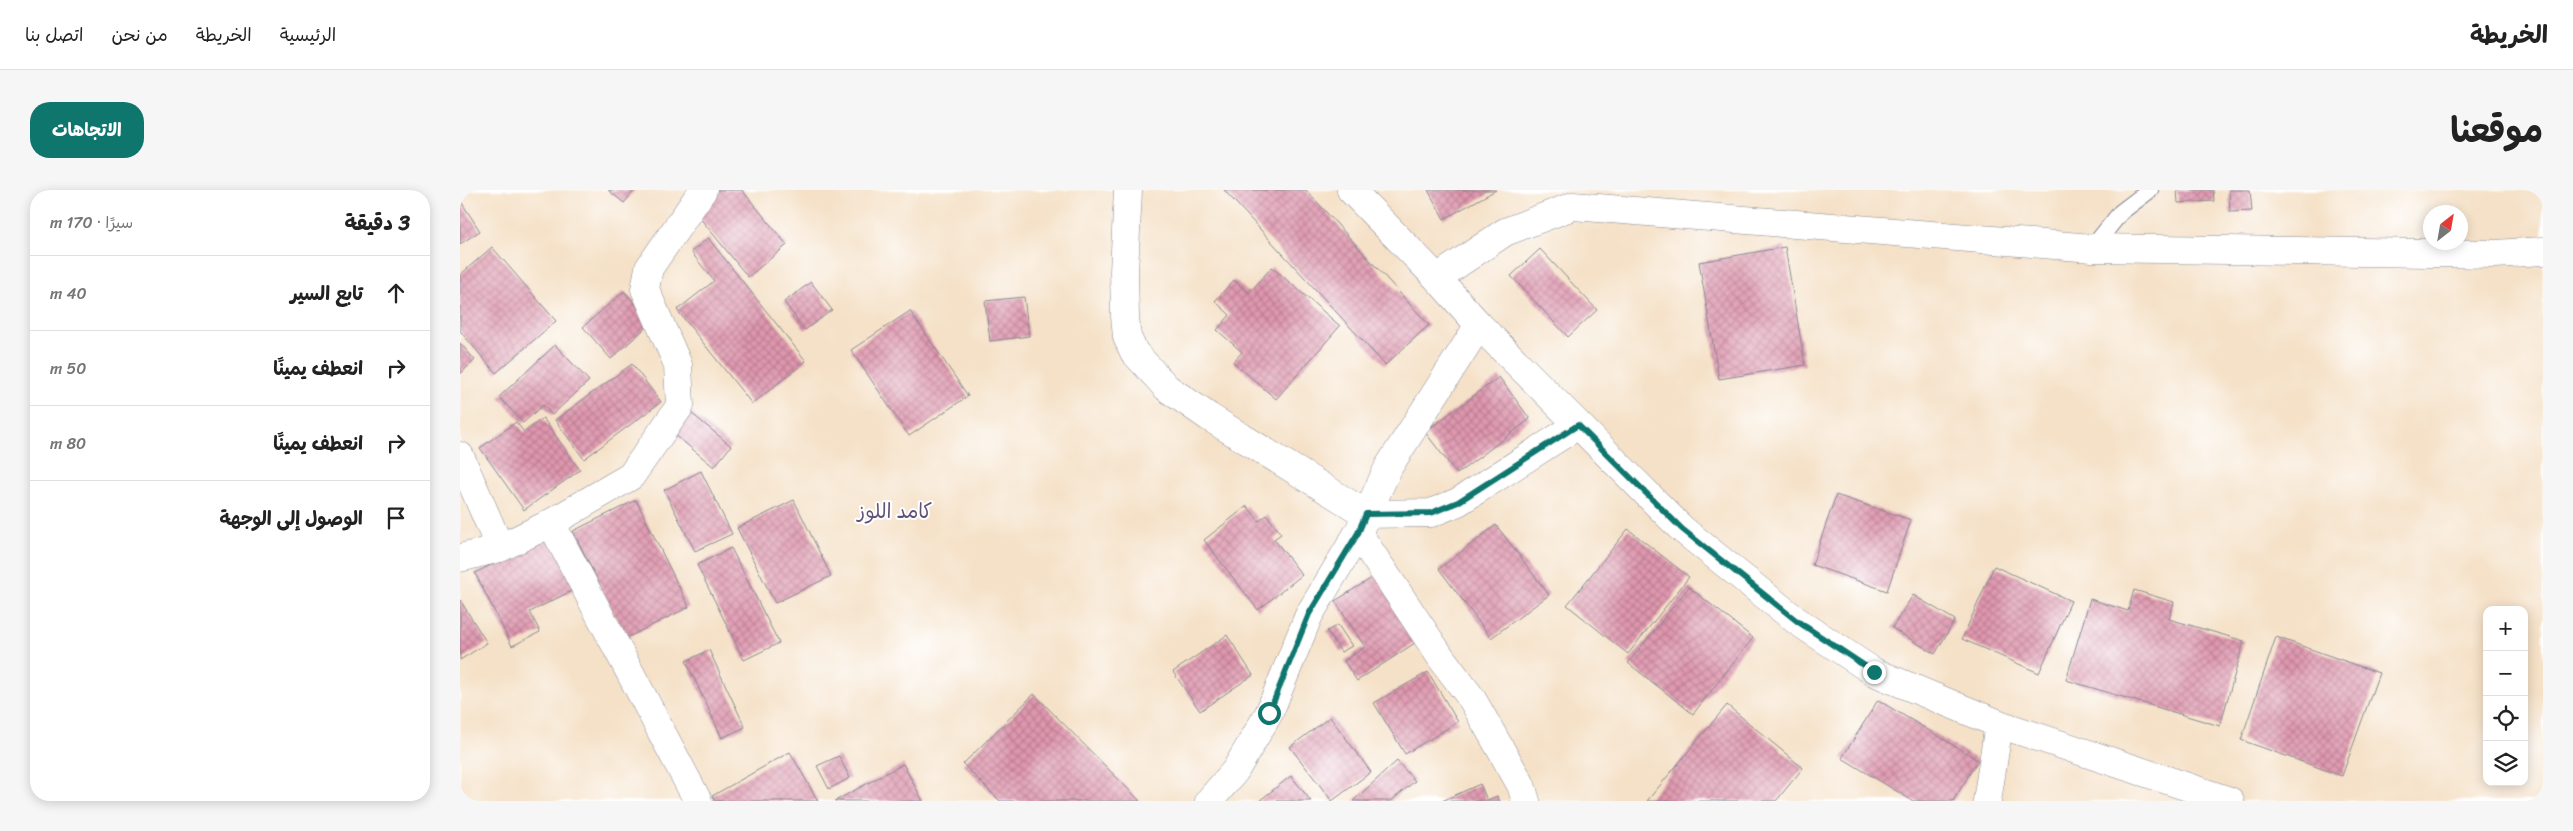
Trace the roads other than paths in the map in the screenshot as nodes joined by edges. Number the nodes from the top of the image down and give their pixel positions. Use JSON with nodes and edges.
{"nodes":[{"id":1,"x":703,"y":190,"type":"edge"},
{"id":2,"x":1128,"y":190,"type":"edge"},
{"id":3,"x":1351,"y":190,"type":"edge"},
{"id":4,"x":2150,"y":190,"type":"edge"},
{"id":5,"x":2092,"y":248,"type":"junction"},
{"id":6,"x":2543,"y":251,"type":"edge"},
{"id":7,"x":1437,"y":278,"type":"junction"},
{"id":8,"x":1479,"y":325,"type":"junction"},
{"id":9,"x":1578,"y":425,"type":"junction"},
{"id":10,"x":460,"y":456,"type":"edge"},
{"id":11,"x":551,"y":523,"type":"junction"},
{"id":12,"x":1362,"y":524,"type":"junction"},
{"id":13,"x":500,"y":548,"type":"junction"},
{"id":14,"x":460,"y":558,"type":"edge"},
{"id":15,"x":1999,"y":724,"type":"junction"},
{"id":16,"x":698,"y":801,"type":"edge"},
{"id":17,"x":1209,"y":801,"type":"edge"},
{"id":18,"x":1526,"y":801,"type":"edge"},
{"id":19,"x":1987,"y":801,"type":"edge"},
{"id":20,"x":2230,"y":801,"type":"edge"}],
"edges":[{"from":1,"to":11,"type":"street"},
{"from":2,"to":12,"type":"street"},
{"from":3,"to":7,"type":"street"},
{"from":4,"to":5,"type":"lane"},
{"from":5,"to":6,"type":"street"},
{"from":5,"to":7,"type":"street"},
{"from":7,"to":8,"type":"street"},
{"from":8,"to":9,"type":"street"},
{"from":8,"to":12,"type":"street"},
{"from":9,"to":12,"type":"street"},
{"from":9,"to":15,"type":"street"},
{"from":10,"to":13,"type":"street"},
{"from":11,"to":13,"type":"street"},
{"from":11,"to":16,"type":"street"},
{"from":12,"to":17,"type":"street"},
{"from":12,"to":18,"type":"street"},
{"from":13,"to":14,"type":"street"},
{"from":15,"to":19,"type":"street"},
{"from":15,"to":20,"type":"street"}]}
